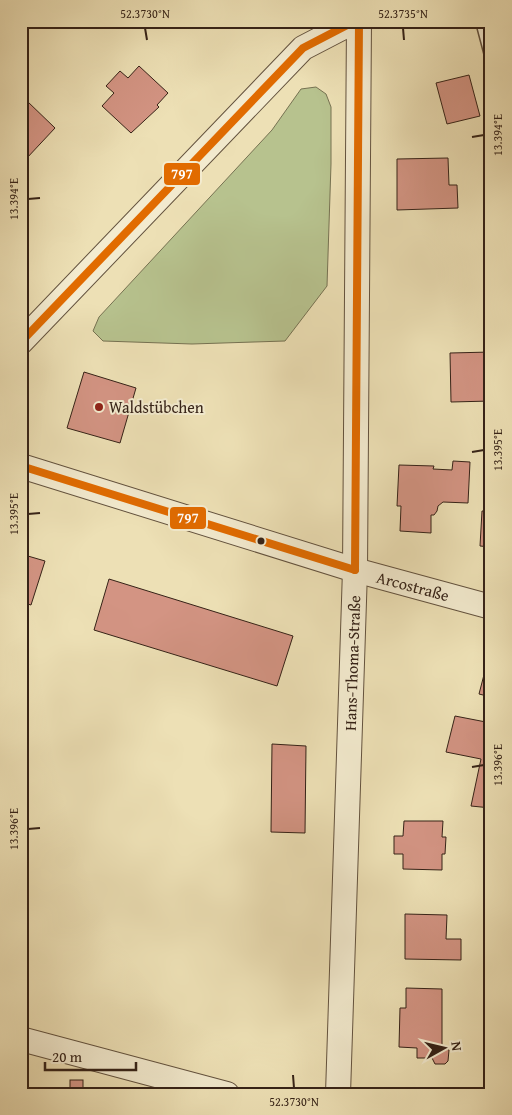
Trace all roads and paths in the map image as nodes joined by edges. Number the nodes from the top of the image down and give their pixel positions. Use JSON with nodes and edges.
{"nodes":[{"id":1,"x":355,"y":21,"type":"edge"},
{"id":2,"x":359,"y":21,"type":"edge"},
{"id":3,"x":482,"y":21,"type":"edge"},
{"id":4,"x":491,"y":55,"type":"edge"},
{"id":5,"x":21,"y":342,"type":"edge"},
{"id":6,"x":21,"y":466,"type":"edge"},
{"id":7,"x":355,"y":570,"type":"junction"},
{"id":8,"x":491,"y":607,"type":"edge"},
{"id":9,"x":21,"y":1039,"type":"edge"},
{"id":10,"x":226,"y":1094,"type":"edge"},
{"id":11,"x":338,"y":1094,"type":"edge"}],
"edges":[{"from":1,"to":5,"type":"street"},
{"from":2,"to":7,"type":"street","name":"Hans-Thoma-Straße"},
{"from":3,"to":4,"type":"lane"},
{"from":6,"to":7,"type":"street","name":"Arcostraße"},
{"from":7,"to":8,"type":"street","name":"Arcostraße"},
{"from":7,"to":11,"type":"street","name":"Hans-Thoma-Straße"},
{"from":9,"to":10,"type":"street"}]}
